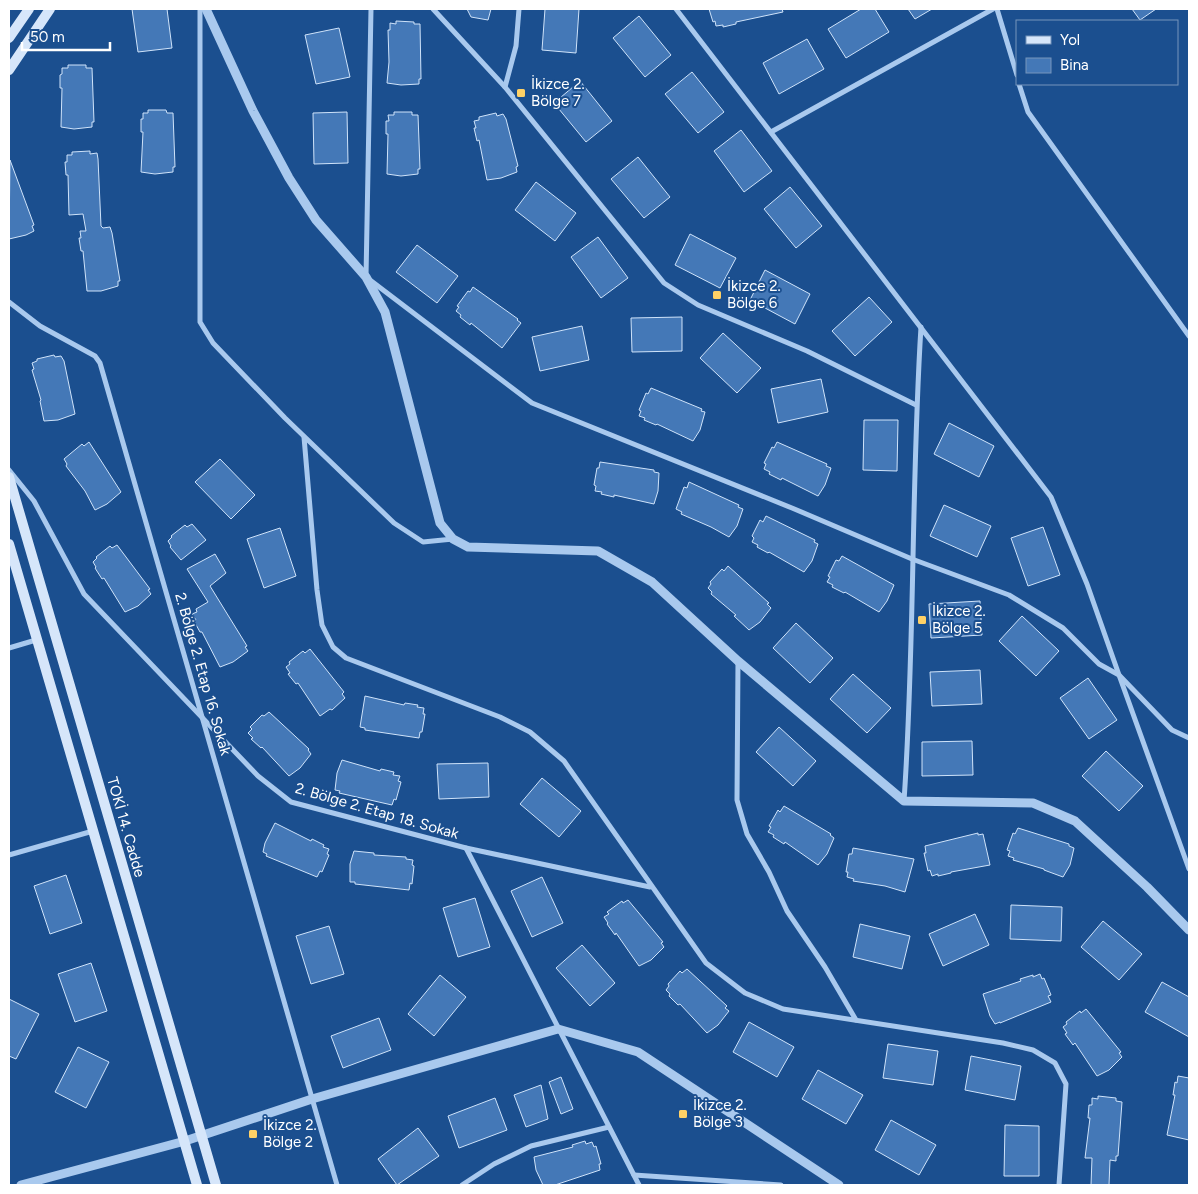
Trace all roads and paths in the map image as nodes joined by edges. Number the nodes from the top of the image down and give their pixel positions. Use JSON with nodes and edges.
{"nodes":[{"id":1,"x":29,"y":9,"type":"edge"},
{"id":2,"x":50,"y":9,"type":"edge"},
{"id":3,"x":200,"y":9,"type":"edge"},
{"id":4,"x":206,"y":9,"type":"edge"},
{"id":5,"x":371,"y":9,"type":"edge"},
{"id":6,"x":434,"y":9,"type":"edge"},
{"id":7,"x":519,"y":9,"type":"edge"},
{"id":8,"x":676,"y":9,"type":"edge"},
{"id":9,"x":993,"y":9,"type":"edge"},
{"id":10,"x":997,"y":9,"type":"edge"},
{"id":11,"x":9,"y":38,"type":"edge"},
{"id":12,"x":9,"y":70,"type":"edge"},
{"id":13,"x":1016,"y":72,"type":"edge"},
{"id":14,"x":1020,"y":85,"type":"edge"},
{"id":15,"x":505,"y":87,"type":"junction"},
{"id":16,"x":771,"y":132,"type":"junction"},
{"id":17,"x":366,"y":277,"type":"junction"},
{"id":18,"x":9,"y":302,"type":"edge"},
{"id":19,"x":921,"y":327,"type":"junction"},
{"id":20,"x":1189,"y":336,"type":"edge"},
{"id":21,"x":916,"y":405,"type":"junction"},
{"id":22,"x":304,"y":437,"type":"junction"},
{"id":23,"x":9,"y":470,"type":"edge"},
{"id":24,"x":9,"y":477,"type":"edge"},
{"id":25,"x":454,"y":539,"type":"junction"},
{"id":26,"x":9,"y":544,"type":"edge"},
{"id":27,"x":912,"y":559,"type":"junction"},
{"id":28,"x":36,"y":640,"type":"junction"},
{"id":29,"x":9,"y":648,"type":"edge"},
{"id":30,"x":738,"y":661,"type":"junction"},
{"id":31,"x":1119,"y":675,"type":"junction"},
{"id":32,"x":203,"y":716,"type":"junction"},
{"id":33,"x":1189,"y":738,"type":"edge"},
{"id":34,"x":904,"y":801,"type":"junction"},
{"id":35,"x":93,"y":831,"type":"junction"},
{"id":36,"x":466,"y":848,"type":"junction"},
{"id":37,"x":9,"y":855,"type":"edge"},
{"id":38,"x":1189,"y":869,"type":"edge"},
{"id":39,"x":650,"y":886,"type":"junction"},
{"id":40,"x":1189,"y":930,"type":"edge"},
{"id":41,"x":856,"y":1020,"type":"junction"},
{"id":42,"x":558,"y":1029,"type":"junction"},
{"id":43,"x":312,"y":1099,"type":"junction"},
{"id":44,"x":609,"y":1127,"type":"junction"},
{"id":45,"x":201,"y":1134,"type":"junction"},
{"id":46,"x":185,"y":1141,"type":"junction"},
{"id":47,"x":634,"y":1175,"type":"junction"},
{"id":48,"x":21,"y":1185,"type":"edge"},
{"id":49,"x":197,"y":1185,"type":"edge"},
{"id":50,"x":216,"y":1185,"type":"edge"},
{"id":51,"x":338,"y":1185,"type":"edge"},
{"id":52,"x":462,"y":1185,"type":"edge"},
{"id":53,"x":639,"y":1185,"type":"edge"},
{"id":54,"x":781,"y":1185,"type":"edge"},
{"id":55,"x":839,"y":1185,"type":"edge"},
{"id":56,"x":1059,"y":1185,"type":"edge"}],
"edges":[{"from":1,"to":11,"type":"main road"},
{"from":2,"to":12,"type":"main road"},
{"from":3,"to":22,"type":"street"},
{"from":4,"to":17,"type":"street"},
{"from":5,"to":17,"type":"street"},
{"from":6,"to":15,"type":"street"},
{"from":7,"to":15,"type":"street"},
{"from":8,"to":16,"type":"street"},
{"from":9,"to":16,"type":"street"},
{"from":10,"to":13,"type":"street"},
{"from":14,"to":20,"type":"street"},
{"from":15,"to":21,"type":"street"},
{"from":16,"to":19,"type":"street"},
{"from":17,"to":25,"type":"street"},
{"from":17,"to":27,"type":"street"},
{"from":18,"to":32,"type":"street","name":"2. Bölge 2. Etap 16. Sokak"},
{"from":19,"to":21,"type":"street"},
{"from":19,"to":31,"type":"street"},
{"from":21,"to":27,"type":"street"},
{"from":22,"to":25,"type":"street"},
{"from":22,"to":39,"type":"street"},
{"from":23,"to":32,"type":"street","name":"2. Bölge 2. Etap 18. Sokak"},
{"from":24,"to":45,"type":"main road","name":"TOKİ 14. Cadde"},
{"from":25,"to":30,"type":"street"},
{"from":26,"to":28,"type":"main road"},
{"from":27,"to":31,"type":"street"},
{"from":27,"to":34,"type":"street"},
{"from":28,"to":29,"type":"street"},
{"from":28,"to":35,"type":"main road"},
{"from":30,"to":34,"type":"street"},
{"from":30,"to":41,"type":"street"},
{"from":31,"to":33,"type":"street"},
{"from":31,"to":38,"type":"street"},
{"from":32,"to":36,"type":"street","name":"2. Bölge 2. Etap 18. Sokak"},
{"from":32,"to":43,"type":"street","name":"2. Bölge 2. Etap 16. Sokak"},
{"from":34,"to":40,"type":"street"},
{"from":35,"to":37,"type":"street"},
{"from":35,"to":46,"type":"main road"},
{"from":36,"to":39,"type":"street","name":"2. Bölge 2. Etap 18. Sokak"},
{"from":36,"to":42,"type":"street"},
{"from":39,"to":41,"type":"street"},
{"from":41,"to":56,"type":"street"},
{"from":42,"to":43,"type":"street"},
{"from":42,"to":44,"type":"street"},
{"from":42,"to":55,"type":"street"},
{"from":43,"to":45,"type":"street"},
{"from":43,"to":51,"type":"street","name":"2. Bölge 2. Etap 16. Sokak"},
{"from":44,"to":47,"type":"street"},
{"from":44,"to":52,"type":"street"},
{"from":45,"to":46,"type":"street"},
{"from":45,"to":50,"type":"main road","name":"TOKİ 14. Cadde"},
{"from":46,"to":48,"type":"street"},
{"from":46,"to":49,"type":"main road"},
{"from":47,"to":53,"type":"street"},
{"from":47,"to":54,"type":"street"}]}
